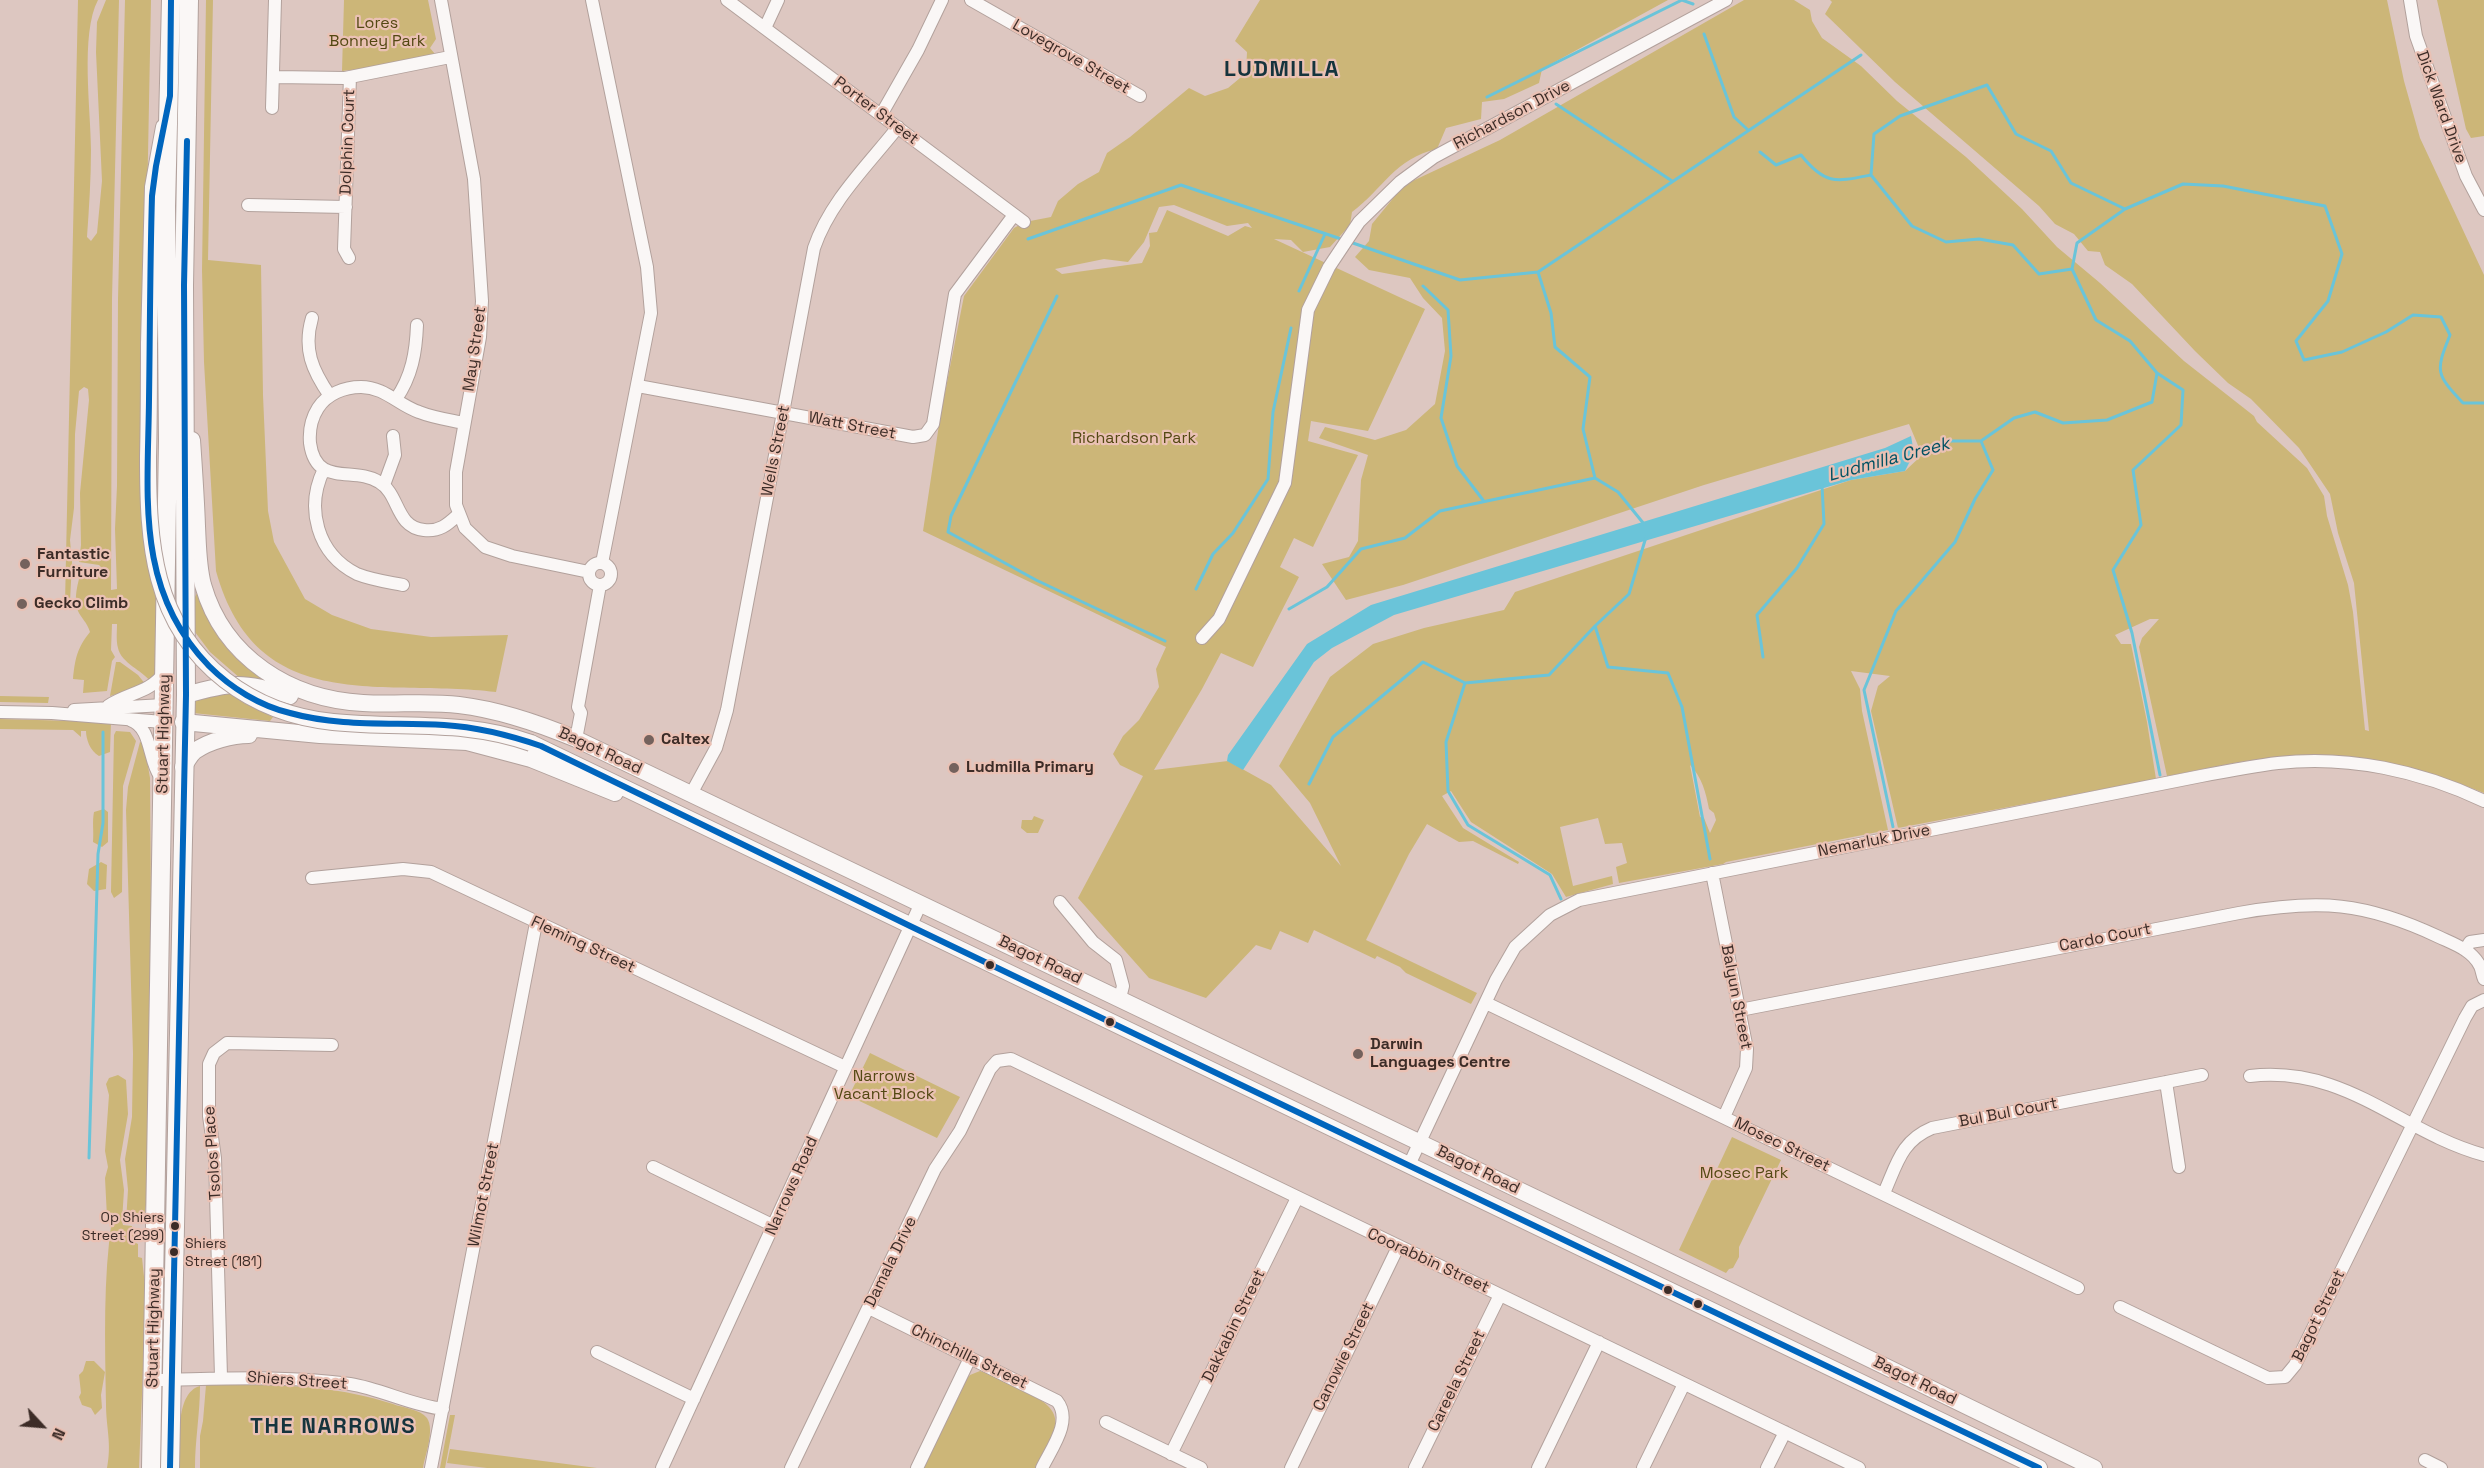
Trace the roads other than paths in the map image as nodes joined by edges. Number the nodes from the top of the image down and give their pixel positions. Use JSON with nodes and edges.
{"nodes":[{"id":1,"x":171,"y":0,"type":"edge"},
{"id":2,"x":189,"y":0,"type":"edge"},
{"id":3,"x":275,"y":0,"type":"edge"},
{"id":4,"x":441,"y":0,"type":"edge"},
{"id":5,"x":592,"y":0,"type":"edge"},
{"id":6,"x":727,"y":0,"type":"edge"},
{"id":7,"x":777,"y":0,"type":"edge"},
{"id":8,"x":942,"y":0,"type":"edge"},
{"id":9,"x":971,"y":0,"type":"edge"},
{"id":10,"x":1726,"y":0,"type":"edge"},
{"id":11,"x":2410,"y":0,"type":"edge"},
{"id":12,"x":765,"y":28,"type":"junction"},
{"id":13,"x":450,"y":57,"type":"junction"},
{"id":14,"x":275,"y":76,"type":"junction"},
{"id":15,"x":350,"y":77,"type":"junction"},
{"id":16,"x":1140,"y":96,"type":"dead end"},
{"id":17,"x":168,"y":108,"type":"junction"},
{"id":18,"x":272,"y":108,"type":"dead end"},
{"id":19,"x":881,"y":115,"type":"junction"},
{"id":20,"x":898,"y":127,"type":"junction"},
{"id":21,"x":248,"y":205,"type":"dead end"},
{"id":22,"x":346,"y":207,"type":"junction"},
{"id":23,"x":2484,"y":210,"type":"edge"},
{"id":24,"x":349,"y":258,"type":"dead end"},
{"id":25,"x":312,"y":318,"type":"dead end"},
{"id":26,"x":417,"y":325,"type":"dead end"},
{"id":27,"x":185,"y":361,"type":"junction"},
{"id":28,"x":638,"y":386,"type":"junction"},
{"id":29,"x":330,"y":396,"type":"junction"},
{"id":30,"x":396,"y":399,"type":"junction"},
{"id":31,"x":783,"y":413,"type":"junction"},
{"id":32,"x":464,"y":423,"type":"junction"},
{"id":33,"x":925,"y":435,"type":"joint"},
{"id":34,"x":393,"y":436,"type":"dead end"},
{"id":35,"x":324,"y":469,"type":"junction"},
{"id":36,"x":384,"y":485,"type":"junction"},
{"id":37,"x":459,"y":514,"type":"junction"},
{"id":38,"x":602,"y":563,"type":"junction"},
{"id":39,"x":589,"y":572,"type":"junction"},
{"id":40,"x":403,"y":585,"type":"dead end"},
{"id":41,"x":600,"y":585,"type":"junction"},
{"id":42,"x":1202,"y":638,"type":"dead end"},
{"id":43,"x":165,"y":672,"type":"junction"},
{"id":44,"x":186,"y":695,"type":"junction"},
{"id":45,"x":363,"y":703,"type":"junction"},
{"id":46,"x":107,"y":707,"type":"junction"},
{"id":47,"x":0,"y":712,"type":"edge"},
{"id":48,"x":52,"y":712,"type":"junction"},
{"id":49,"x":164,"y":713,"type":"junction"},
{"id":50,"x":129,"y":720,"type":"junction"},
{"id":51,"x":183,"y":722,"type":"junction"},
{"id":52,"x":389,"y":738,"type":"junction"},
{"id":53,"x":576,"y":739,"type":"junction"},
{"id":54,"x":183,"y":767,"type":"junction"},
{"id":55,"x":163,"y":783,"type":"junction"},
{"id":56,"x":691,"y":794,"type":"junction"},
{"id":57,"x":2484,"y":801,"type":"edge"},
{"id":58,"x":668,"y":809,"type":"junction"},
{"id":59,"x":1712,"y":873,"type":"junction"},
{"id":60,"x":312,"y":878,"type":"dead end"},
{"id":61,"x":1060,"y":902,"type":"dead end"},
{"id":62,"x":921,"y":903,"type":"junction"},
{"id":63,"x":536,"y":923,"type":"junction"},
{"id":64,"x":910,"y":926,"type":"junction"},
{"id":65,"x":2484,"y":940,"type":"edge"},
{"id":66,"x":2466,"y":950,"type":"junction"},
{"id":67,"x":2484,"y":979,"type":"edge"},
{"id":68,"x":1120,"y":998,"type":"junction"},
{"id":69,"x":2484,"y":1000,"type":"edge"},
{"id":70,"x":1486,"y":1002,"type":"junction"},
{"id":71,"x":1740,"y":1010,"type":"junction"},
{"id":72,"x":332,"y":1045,"type":"dead end"},
{"id":73,"x":997,"y":1061,"type":"joint"},
{"id":74,"x":845,"y":1067,"type":"junction"},
{"id":75,"x":2202,"y":1075,"type":"dead end"},
{"id":76,"x":2250,"y":1076,"type":"dead end"},
{"id":77,"x":2166,"y":1082,"type":"junction"},
{"id":78,"x":1724,"y":1117,"type":"junction"},
{"id":79,"x":2413,"y":1123,"type":"junction"},
{"id":80,"x":1420,"y":1142,"type":"junction"},
{"id":81,"x":2484,"y":1155,"type":"edge"},
{"id":82,"x":1409,"y":1166,"type":"junction"},
{"id":83,"x":653,"y":1167,"type":"dead end"},
{"id":84,"x":2179,"y":1167,"type":"dead end"},
{"id":85,"x":1884,"y":1193,"type":"junction"},
{"id":86,"x":1297,"y":1198,"type":"junction"},
{"id":87,"x":774,"y":1226,"type":"junction"},
{"id":88,"x":1398,"y":1247,"type":"junction"},
{"id":89,"x":2078,"y":1288,"type":"dead end"},
{"id":90,"x":1500,"y":1295,"type":"junction"},
{"id":91,"x":2120,"y":1307,"type":"dead end"},
{"id":92,"x":869,"y":1308,"type":"junction"},
{"id":93,"x":1599,"y":1342,"type":"junction"},
{"id":94,"x":597,"y":1352,"type":"dead end"},
{"id":95,"x":970,"y":1358,"type":"junction"},
{"id":96,"x":221,"y":1377,"type":"junction"},
{"id":97,"x":163,"y":1380,"type":"junction"},
{"id":98,"x":1684,"y":1384,"type":"junction"},
{"id":99,"x":694,"y":1399,"type":"junction"},
{"id":100,"x":442,"y":1409,"type":"junction"},
{"id":101,"x":1106,"y":1422,"type":"dead end"},
{"id":102,"x":1785,"y":1432,"type":"junction"},
{"id":103,"x":1172,"y":1454,"type":"junction"},
{"id":104,"x":2425,"y":1460,"type":"dead end"},
{"id":105,"x":151,"y":1468,"type":"edge"},
{"id":106,"x":170,"y":1468,"type":"edge"},
{"id":107,"x":431,"y":1468,"type":"edge"},
{"id":108,"x":662,"y":1468,"type":"edge"},
{"id":109,"x":791,"y":1468,"type":"edge"},
{"id":110,"x":917,"y":1468,"type":"edge"},
{"id":111,"x":1042,"y":1468,"type":"edge"},
{"id":112,"x":1201,"y":1468,"type":"edge"},
{"id":113,"x":1291,"y":1468,"type":"edge"},
{"id":114,"x":1415,"y":1468,"type":"edge"},
{"id":115,"x":1538,"y":1468,"type":"edge"},
{"id":116,"x":1643,"y":1468,"type":"edge"},
{"id":117,"x":1767,"y":1468,"type":"edge"},
{"id":118,"x":1859,"y":1468,"type":"edge"},
{"id":119,"x":2039,"y":1468,"type":"edge"},
{"id":120,"x":2094,"y":1468,"type":"edge"},
{"id":121,"x":2441,"y":1468,"type":"edge"}],
"edges":[{"from":1,"to":17,"type":"highway","name":"Stuart Highway"},
{"from":2,"to":27,"type":"highway","name":"Stuart Highway"},
{"from":3,"to":14,"type":"street"},
{"from":4,"to":13,"type":"street","name":"May Street"},
{"from":5,"to":28,"type":"street"},
{"from":6,"to":12,"type":"street","name":"Porter Street"},
{"from":7,"to":12,"type":"street"},
{"from":8,"to":19,"type":"street"},
{"from":9,"to":16,"type":"street","name":"Lovegrove Street"},
{"from":10,"to":42,"type":"street","name":"Richardson Drive"},
{"from":11,"to":23,"type":"street","name":"Dick Ward Drive"},
{"from":12,"to":19,"type":"street","name":"Porter Street"},
{"from":13,"to":15,"type":"street"},
{"from":13,"to":32,"type":"street","name":"May Street"},
{"from":14,"to":15,"type":"street"},
{"from":14,"to":18,"type":"street"},
{"from":15,"to":22,"type":"street","name":"Dolphin Court"},
{"from":17,"to":43,"type":"highway","name":"Stuart Highway"},
{"from":17,"to":58,"type":"main road","name":"Bagot Road","bridge":true},
{"from":19,"to":20,"type":"street","name":"Porter Street"},
{"from":20,"to":31,"type":"street","name":"Wells Street"},
{"from":20,"to":33,"type":"street","name":"Porter Street"},
{"from":21,"to":22,"type":"street","name":"Dolphin Court"},
{"from":22,"to":24,"type":"street","name":"Dolphin Court"},
{"from":25,"to":29,"type":"street"},
{"from":26,"to":30,"type":"street"},
{"from":27,"to":44,"type":"highway","name":"Stuart Highway"},
{"from":27,"to":45,"type":"main road","name":"Bagot Road"},
{"from":28,"to":31,"type":"street","name":"Watt Street"},
{"from":28,"to":38,"type":"street"},
{"from":29,"to":30,"type":"street"},
{"from":29,"to":35,"type":"street"},
{"from":30,"to":32,"type":"street"},
{"from":31,"to":33,"type":"street","name":"Watt Street"},
{"from":31,"to":56,"type":"street","name":"Wells Street"},
{"from":32,"to":37,"type":"street","name":"May Street"},
{"from":34,"to":36,"type":"street"},
{"from":35,"to":36,"type":"street"},
{"from":35,"to":40,"type":"street"},
{"from":36,"to":37,"type":"street"},
{"from":37,"to":39,"type":"street","name":"May Street"},
{"from":38,"to":39,"type":"street"},
{"from":38,"to":41,"type":"street"},
{"from":39,"to":41,"type":"street"},
{"from":41,"to":53,"type":"street"},
{"from":43,"to":46,"type":"street"},
{"from":43,"to":49,"type":"highway","name":"Stuart Highway"},
{"from":44,"to":45,"type":"main road"},
{"from":44,"to":49,"type":"highway"},
{"from":44,"to":51,"type":"highway","name":"Stuart Highway"},
{"from":45,"to":53,"type":"main road","name":"Bagot Road"},
{"from":46,"to":48,"type":"street"},
{"from":46,"to":49,"type":"street"},
{"from":47,"to":48,"type":"street"},
{"from":48,"to":50,"type":"street"},
{"from":49,"to":50,"type":"street"},
{"from":49,"to":51,"type":"highway"},
{"from":49,"to":55,"type":"highway","name":"Stuart Highway"},
{"from":50,"to":55,"type":"street"},
{"from":51,"to":52,"type":"main road","name":"Bagot Road"},
{"from":51,"to":54,"type":"highway","name":"Stuart Highway"},
{"from":52,"to":54,"type":"main road"},
{"from":52,"to":58,"type":"main road","name":"Bagot Road"},
{"from":53,"to":56,"type":"main road","name":"Bagot Road"},
{"from":54,"to":97,"type":"highway","name":"Stuart Highway"},
{"from":55,"to":97,"type":"highway","name":"Stuart Highway"},
{"from":56,"to":62,"type":"main road","name":"Bagot Road"},
{"from":57,"to":59,"type":"street","name":"Nemarluk Drive"},
{"from":58,"to":64,"type":"main road","name":"Bagot Road"},
{"from":59,"to":70,"type":"street","name":"Nemarluk Drive"},
{"from":59,"to":71,"type":"street","name":"Balyun Street"},
{"from":60,"to":63,"type":"street","name":"Fleming Street"},
{"from":61,"to":68,"type":"street"},
{"from":62,"to":64,"type":"street","name":"Narrows Road"},
{"from":62,"to":68,"type":"main road","name":"Bagot Road"},
{"from":63,"to":74,"type":"street","name":"Fleming Street"},
{"from":63,"to":100,"type":"street","name":"Wilmot Street"},
{"from":64,"to":74,"type":"street","name":"Narrows Road"},
{"from":64,"to":82,"type":"main road","name":"Bagot Road"},
{"from":65,"to":66,"type":"street"},
{"from":66,"to":67,"type":"street"},
{"from":66,"to":71,"type":"street","name":"Cardo Court"},
{"from":68,"to":80,"type":"main road","name":"Bagot Road"},
{"from":69,"to":79,"type":"street","name":"Bagot Street"},
{"from":70,"to":78,"type":"street","name":"Mosec Street"},
{"from":70,"to":80,"type":"street","name":"Nemarluk Drive"},
{"from":71,"to":78,"type":"street","name":"Balyun Street"},
{"from":72,"to":96,"type":"street","name":"Tsolos Place"},
{"from":73,"to":86,"type":"street","name":"Coorabbin Street"},
{"from":73,"to":92,"type":"street","name":"Damala Drive"},
{"from":74,"to":87,"type":"street","name":"Narrows Road"},
{"from":75,"to":77,"type":"street","name":"Bul Bul Court"},
{"from":76,"to":79,"type":"street"},
{"from":77,"to":84,"type":"street"},
{"from":77,"to":85,"type":"street","name":"Bul Bul Court"},
{"from":78,"to":85,"type":"street","name":"Mosec Street"},
{"from":79,"to":81,"type":"street"},
{"from":79,"to":91,"type":"street","name":"Bagot Street"},
{"from":80,"to":82,"type":"street","name":"Nemarluk Drive"},
{"from":80,"to":120,"type":"main road","name":"Bagot Road"},
{"from":82,"to":119,"type":"main road","name":"Bagot Road"},
{"from":83,"to":87,"type":"street"},
{"from":85,"to":89,"type":"street","name":"Mosec Street"},
{"from":86,"to":88,"type":"street","name":"Coorabbin Street"},
{"from":86,"to":103,"type":"street","name":"Dakkabin Street"},
{"from":87,"to":99,"type":"street","name":"Narrows Road"},
{"from":88,"to":90,"type":"street","name":"Coorabbin Street"},
{"from":88,"to":113,"type":"street","name":"Canowie Street"},
{"from":90,"to":93,"type":"street","name":"Coorabbin Street"},
{"from":90,"to":114,"type":"street","name":"Careela Street"},
{"from":92,"to":95,"type":"street","name":"Chinchilla Street"},
{"from":92,"to":109,"type":"street","name":"Damala Drive"},
{"from":93,"to":98,"type":"street","name":"Coorabbin Street"},
{"from":93,"to":115,"type":"street"},
{"from":94,"to":99,"type":"street"},
{"from":95,"to":110,"type":"street"},
{"from":95,"to":111,"type":"street","name":"Chinchilla Street"},
{"from":96,"to":97,"type":"street","name":"Shiers Street"},
{"from":96,"to":100,"type":"street","name":"Shiers Street"},
{"from":97,"to":105,"type":"highway","name":"Stuart Highway"},
{"from":97,"to":106,"type":"highway","name":"Stuart Highway"},
{"from":98,"to":102,"type":"street","name":"Coorabbin Street"},
{"from":98,"to":116,"type":"street"},
{"from":99,"to":108,"type":"street","name":"Narrows Road"},
{"from":100,"to":107,"type":"street","name":"Wilmot Street"},
{"from":101,"to":103,"type":"street"},
{"from":102,"to":117,"type":"street"},
{"from":102,"to":118,"type":"street","name":"Coorabbin Street"},
{"from":103,"to":112,"type":"street"},
{"from":104,"to":121,"type":"street"}]}
